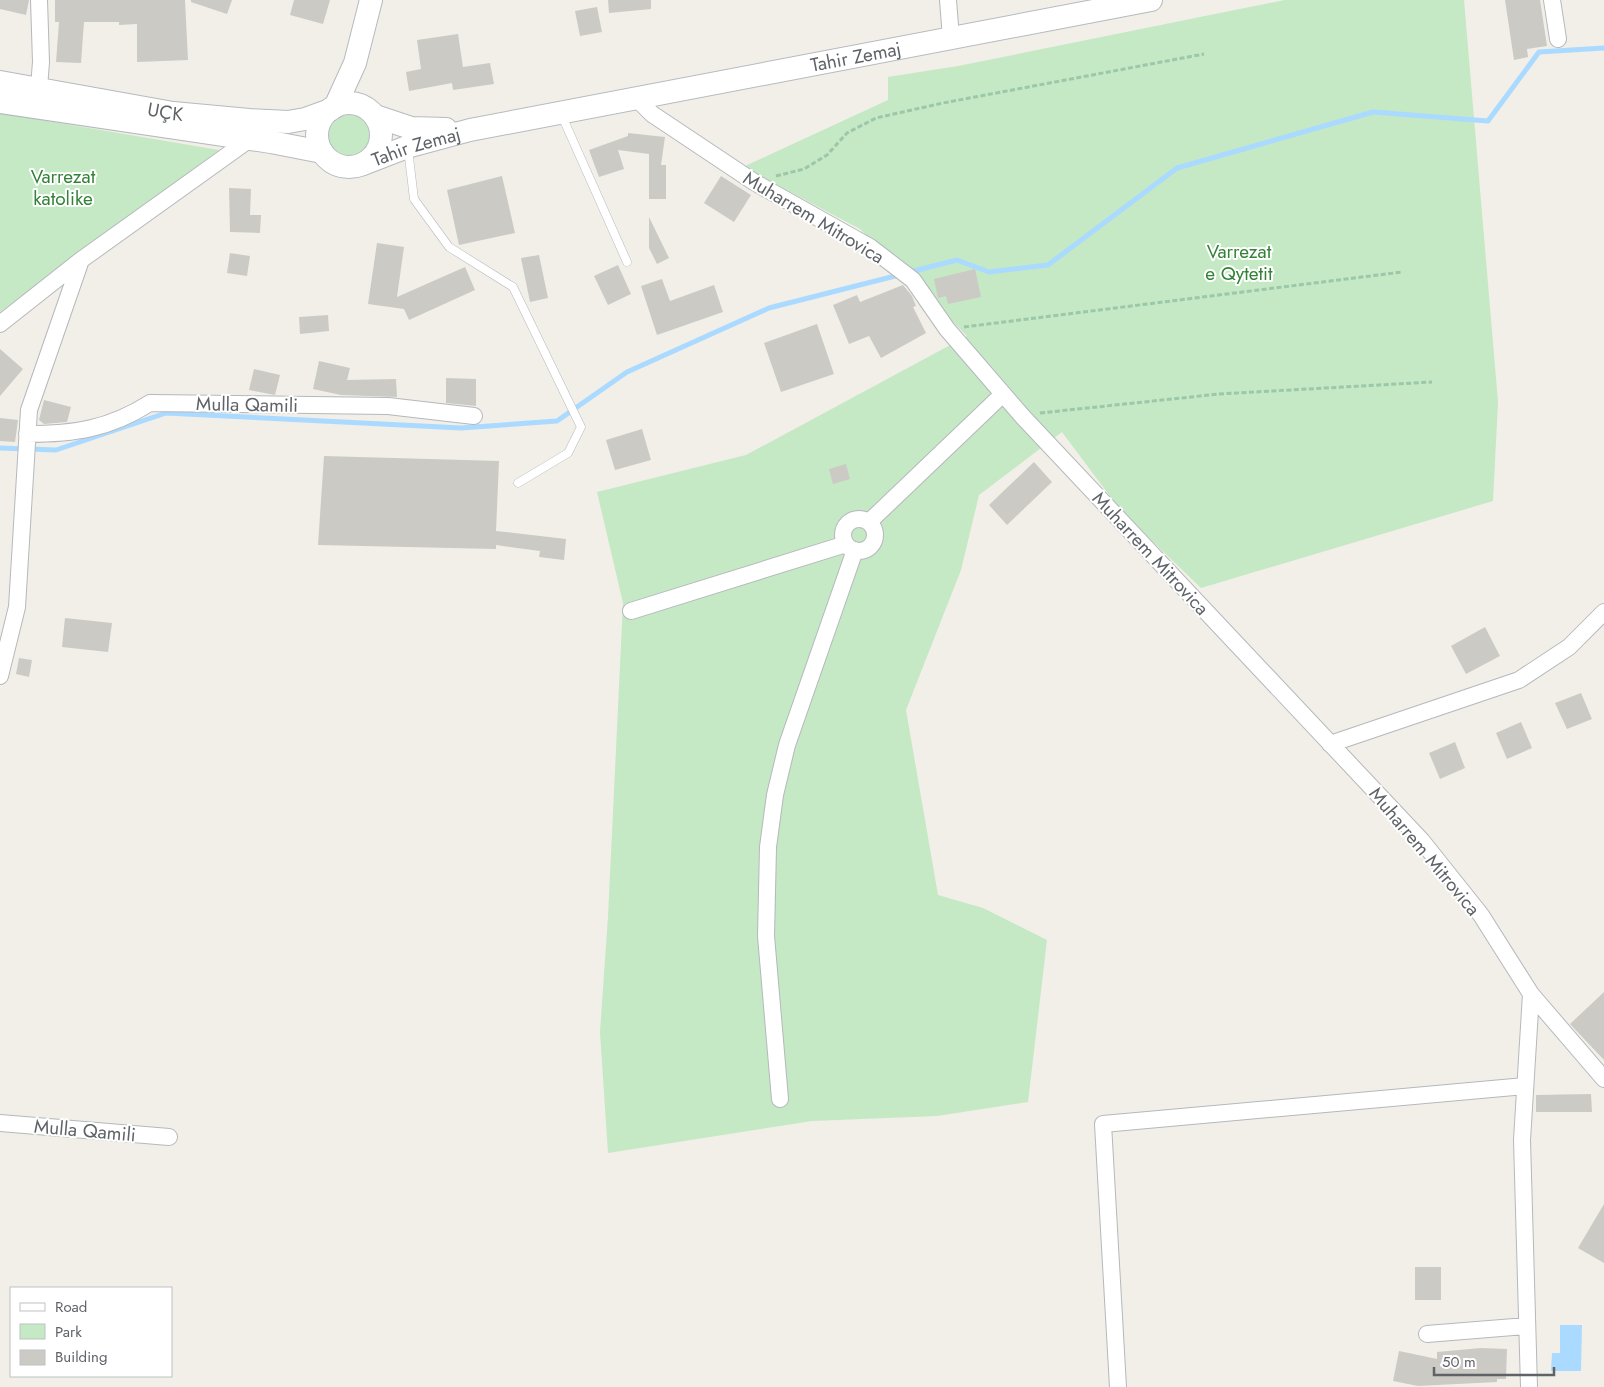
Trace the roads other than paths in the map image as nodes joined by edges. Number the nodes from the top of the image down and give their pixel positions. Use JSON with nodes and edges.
{"nodes":[{"id":1,"x":39,"y":0,"type":"edge"},
{"id":2,"x":371,"y":0,"type":"edge"},
{"id":3,"x":948,"y":0,"type":"edge"},
{"id":4,"x":1151,"y":0,"type":"edge"},
{"id":5,"x":1552,"y":0,"type":"edge"},
{"id":6,"x":364,"y":31,"type":"junction"},
{"id":7,"x":951,"y":38,"type":"junction"},
{"id":8,"x":1558,"y":39,"type":"dead end"},
{"id":9,"x":0,"y":82,"type":"edge"},
{"id":10,"x":38,"y":97,"type":"junction"},
{"id":11,"x":635,"y":97,"type":"junction"},
{"id":12,"x":0,"y":102,"type":"edge"},
{"id":13,"x":332,"y":109,"type":"junction"},
{"id":14,"x":560,"y":112,"type":"junction"},
{"id":15,"x":372,"y":113,"type":"junction"},
{"id":16,"x":470,"y":130,"type":"junction"},
{"id":17,"x":250,"y":139,"type":"junction"},
{"id":18,"x":408,"y":147,"type":"junction"},
{"id":19,"x":322,"y":152,"type":"junction"},
{"id":20,"x":363,"y":164,"type":"junction"},
{"id":21,"x":81,"y":260,"type":"junction"},
{"id":22,"x":627,"y":262,"type":"dead end"},
{"id":23,"x":0,"y":324,"type":"edge"},
{"id":24,"x":1003,"y":394,"type":"junction"},
{"id":25,"x":474,"y":416,"type":"dead end"},
{"id":26,"x":27,"y":434,"type":"junction"},
{"id":27,"x":518,"y":483,"type":"dead end"},
{"id":28,"x":869,"y":522,"type":"junction"},
{"id":29,"x":850,"y":547,"type":"junction"},
{"id":30,"x":631,"y":611,"type":"dead end"},
{"id":31,"x":1604,"y":612,"type":"edge"},
{"id":32,"x":0,"y":676,"type":"edge"},
{"id":33,"x":1330,"y":744,"type":"junction"},
{"id":34,"x":1531,"y":994,"type":"junction"},
{"id":35,"x":1604,"y":1079,"type":"edge"},
{"id":36,"x":1526,"y":1086,"type":"junction"},
{"id":37,"x":780,"y":1099,"type":"dead end"},
{"id":38,"x":0,"y":1122,"type":"edge"},
{"id":39,"x":170,"y":1137,"type":"dead end"},
{"id":40,"x":1527,"y":1326,"type":"junction"},
{"id":41,"x":1426,"y":1334,"type":"dead end"},
{"id":42,"x":1118,"y":1387,"type":"edge"},
{"id":43,"x":1529,"y":1387,"type":"edge"}],
"edges":[{"from":1,"to":10,"type":"street"},
{"from":2,"to":6,"type":"main road"},
{"from":3,"to":7,"type":"street"},
{"from":4,"to":7,"type":"main road","name":"Tahir Zemaj"},
{"from":5,"to":8,"type":"street"},
{"from":6,"to":13,"type":"main road"},
{"from":6,"to":15,"type":"main road"},
{"from":7,"to":11,"type":"main road","name":"Tahir Zemaj"},
{"from":9,"to":10,"type":"main road","name":"UÇK"},
{"from":10,"to":12,"type":"main road","name":"UÇK"},
{"from":10,"to":13,"type":"main road","name":"UÇK"},
{"from":10,"to":17,"type":"main road","name":"UÇK"},
{"from":11,"to":14,"type":"main road","name":"Tahir Zemaj"},
{"from":11,"to":24,"type":"street","name":"Muharrem Mitrovica"},
{"from":13,"to":15,"type":"main road"},
{"from":13,"to":19,"type":"main road"},
{"from":14,"to":16,"type":"main road","name":"Tahir Zemaj"},
{"from":14,"to":22,"type":"lane"},
{"from":15,"to":16,"type":"main road","name":"Tahir Zemaj"},
{"from":15,"to":20,"type":"main road"},
{"from":16,"to":18,"type":"main road","name":"Tahir Zemaj"},
{"from":17,"to":19,"type":"main road","name":"UÇK"},
{"from":17,"to":21,"type":"street"},
{"from":18,"to":20,"type":"main road","name":"Tahir Zemaj"},
{"from":18,"to":27,"type":"lane"},
{"from":19,"to":20,"type":"main road"},
{"from":21,"to":23,"type":"street"},
{"from":21,"to":26,"type":"street"},
{"from":24,"to":28,"type":"street"},
{"from":24,"to":33,"type":"street","name":"Muharrem Mitrovica"},
{"from":25,"to":26,"type":"street","name":"Mulla Qamili"},
{"from":26,"to":32,"type":"street"},
{"from":28,"to":29,"type":"street"},
{"from":28,"to":29,"type":"street"},
{"from":29,"to":30,"type":"street"},
{"from":29,"to":37,"type":"street"},
{"from":31,"to":33,"type":"street"},
{"from":33,"to":34,"type":"street","name":"Muharrem Mitrovica"},
{"from":34,"to":35,"type":"street","name":"Muharrem Mitrovica"},
{"from":34,"to":36,"type":"street"},
{"from":36,"to":40,"type":"street"},
{"from":36,"to":42,"type":"street"},
{"from":38,"to":39,"type":"street","name":"Mulla Qamili"},
{"from":40,"to":41,"type":"street"},
{"from":40,"to":43,"type":"street"}]}
